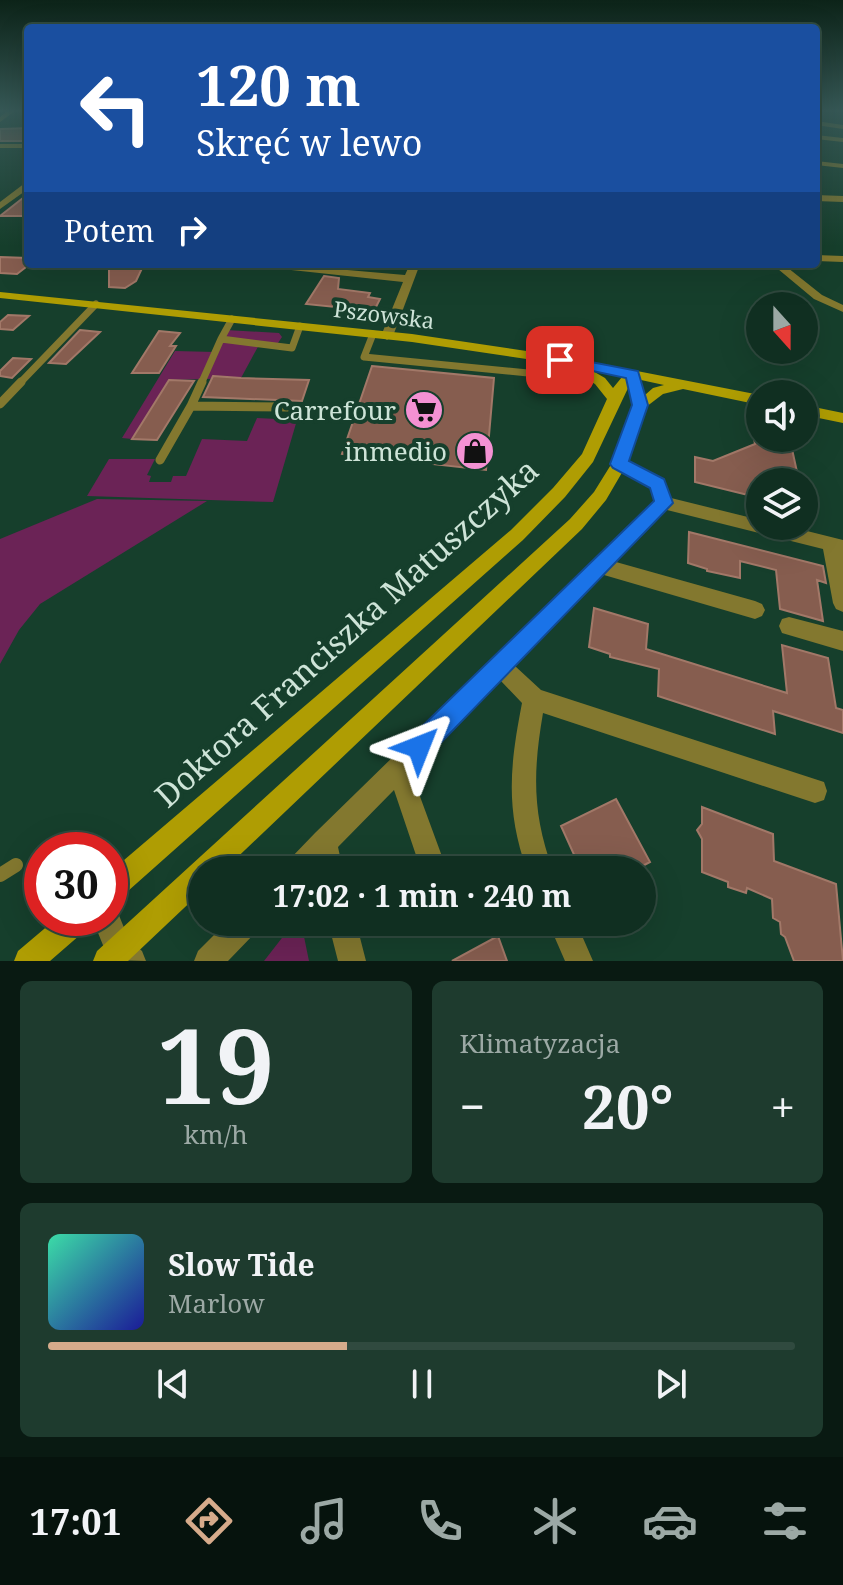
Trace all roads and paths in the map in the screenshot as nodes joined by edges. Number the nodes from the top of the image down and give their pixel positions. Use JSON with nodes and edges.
{"nodes":[{"id":1,"x":820,"y":163,"type":"edge"},
{"id":2,"x":843,"y":166,"type":"edge"},
{"id":3,"x":24,"y":188,"type":"edge"},
{"id":4,"x":820,"y":198,"type":"edge"},
{"id":5,"x":843,"y":199,"type":"edge"},
{"id":6,"x":0,"y":206,"type":"edge"},
{"id":7,"x":820,"y":258,"type":"edge"},
{"id":8,"x":843,"y":259,"type":"edge"},
{"id":9,"x":302,"y":268,"type":"edge"},
{"id":10,"x":413,"y":268,"type":"edge"},
{"id":11,"x":782,"y":268,"type":"edge"},
{"id":12,"x":409,"y":279,"type":"junction"},
{"id":13,"x":0,"y":295,"type":"edge"},
{"id":14,"x":96,"y":304,"type":"junction"},
{"id":15,"x":843,"y":309,"type":"edge"},
{"id":16,"x":232,"y":319,"type":"junction"},
{"id":17,"x":300,"y":326,"type":"junction"},
{"id":18,"x":380,"y":335,"type":"junction"},
{"id":19,"x":221,"y":339,"type":"junction"},
{"id":20,"x":560,"y":360,"type":"junction"},
{"id":21,"x":528,"y":373,"type":"dead end"},
{"id":22,"x":633,"y":374,"type":"junction"},
{"id":23,"x":684,"y":384,"type":"junction"},
{"id":24,"x":746,"y":397,"type":"edge"},
{"id":25,"x":614,"y":399,"type":"junction"},
{"id":26,"x":0,"y":404,"type":"edge"},
{"id":27,"x":640,"y":405,"type":"junction"},
{"id":28,"x":191,"y":406,"type":"junction"},
{"id":29,"x":288,"y":407,"type":"dead end"},
{"id":30,"x":818,"y":413,"type":"edge"},
{"id":31,"x":843,"y":418,"type":"edge"},
{"id":32,"x":160,"y":460,"type":"dead end"},
{"id":33,"x":619,"y":464,"type":"junction"},
{"id":34,"x":664,"y":503,"type":"junction"},
{"id":35,"x":837,"y":545,"type":"edge"},
{"id":36,"x":602,"y":566,"type":"junction"},
{"id":37,"x":843,"y":603,"type":"edge"},
{"id":38,"x":755,"y":610,"type":"dead end"},
{"id":39,"x":789,"y":626,"type":"dead end"},
{"id":40,"x":843,"y":641,"type":"edge"},
{"id":41,"x":501,"y":666,"type":"junction"},
{"id":42,"x":534,"y":699,"type":"junction"},
{"id":43,"x":398,"y":768,"type":"junction"},
{"id":44,"x":815,"y":791,"type":"dead end"},
{"id":45,"x":324,"y":842,"type":"junction"},
{"id":46,"x":221,"y":856,"type":"edge"},
{"id":47,"x":310,"y":856,"type":"edge"},
{"id":48,"x":327,"y":856,"type":"edge"},
{"id":49,"x":429,"y":856,"type":"edge"},
{"id":50,"x":534,"y":856,"type":"edge"},
{"id":51,"x":16,"y":865,"type":"dead end"},
{"id":52,"x":128,"y":874,"type":"edge"},
{"id":53,"x":0,"y":875,"type":"edge"},
{"id":54,"x":188,"y":888,"type":"edge"},
{"id":55,"x":57,"y":936,"type":"edge"},
{"id":56,"x":112,"y":936,"type":"edge"},
{"id":57,"x":232,"y":936,"type":"edge"},
{"id":58,"x":346,"y":936,"type":"edge"},
{"id":59,"x":568,"y":936,"type":"edge"},
{"id":60,"x":120,"y":957,"type":"edge"},
{"id":61,"x":28,"y":961,"type":"edge"},
{"id":62,"x":208,"y":961,"type":"edge"},
{"id":63,"x":352,"y":961,"type":"edge"},
{"id":64,"x":579,"y":961,"type":"edge"}],
"edges":[{"from":1,"to":2,"type":"street"},
{"from":3,"to":6,"type":"street"},
{"from":4,"to":5,"type":"street"},
{"from":7,"to":8,"type":"street"},
{"from":9,"to":12,"type":"street"},
{"from":10,"to":12,"type":"street"},
{"from":11,"to":15,"type":"street"},
{"from":12,"to":18,"type":"street"},
{"from":13,"to":14,"type":"main road","name":"Pszowska"},
{"from":14,"to":16,"type":"main road","name":"Pszowska"},
{"from":14,"to":26,"type":"lane"},
{"from":16,"to":17,"type":"main road","name":"Pszowska"},
{"from":16,"to":19,"type":"lane"},
{"from":17,"to":18,"type":"main road","name":"Pszowska"},
{"from":17,"to":19,"type":"lane"},
{"from":18,"to":20,"type":"main road","name":"Pszowska"},
{"from":18,"to":21,"type":"lane"},
{"from":19,"to":28,"type":"lane"},
{"from":20,"to":22,"type":"main road","name":"Pszowska"},
{"from":20,"to":25,"type":"main road"},
{"from":22,"to":23,"type":"main road","name":"Pszowska"},
{"from":22,"to":25,"type":"main road","name":"Doktora Franciszka Matuszczyka"},
{"from":22,"to":27,"type":"main road"},
{"from":23,"to":24,"type":"main road","name":"Pszowska"},
{"from":23,"to":27,"type":"main road"},
{"from":25,"to":52,"type":"main road","name":"Doktora Franciszka Matuszczyka"},
{"from":27,"to":33,"type":"main road"},
{"from":28,"to":29,"type":"lane"},
{"from":28,"to":32,"type":"lane"},
{"from":30,"to":31,"type":"main road"},
{"from":33,"to":34,"type":"street"},
{"from":33,"to":46,"type":"main road"},
{"from":34,"to":35,"type":"street"},
{"from":34,"to":36,"type":"street"},
{"from":35,"to":37,"type":"street"},
{"from":36,"to":38,"type":"street"},
{"from":36,"to":41,"type":"street"},
{"from":39,"to":40,"type":"street"},
{"from":41,"to":42,"type":"street"},
{"from":41,"to":43,"type":"street"},
{"from":42,"to":44,"type":"street"},
{"from":42,"to":50,"type":"street"},
{"from":43,"to":45,"type":"street"},
{"from":43,"to":49,"type":"street"},
{"from":45,"to":47,"type":"street"},
{"from":45,"to":48,"type":"street"},
{"from":51,"to":53,"type":"lane"},
{"from":54,"to":60,"type":"main road"},
{"from":55,"to":61,"type":"main road"},
{"from":56,"to":60,"type":"street"},
{"from":57,"to":62,"type":"street"},
{"from":58,"to":63,"type":"street"},
{"from":59,"to":64,"type":"street"}]}
